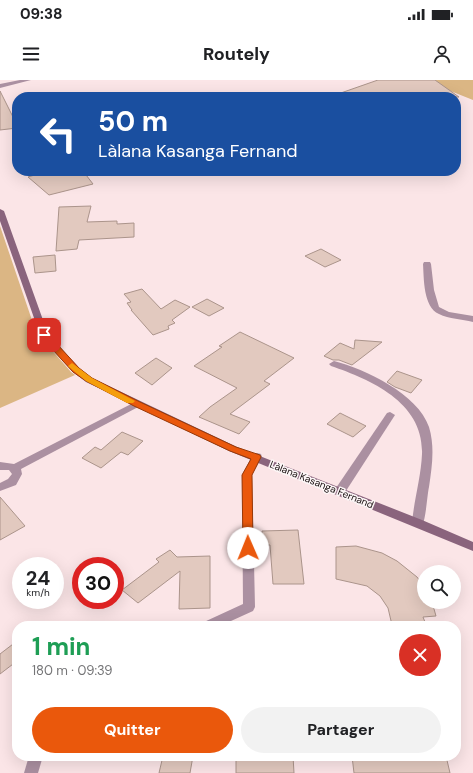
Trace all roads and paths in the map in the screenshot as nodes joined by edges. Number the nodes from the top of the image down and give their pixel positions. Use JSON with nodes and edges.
{"nodes":[{"id":1,"x":28,"y":80,"type":"edge"},
{"id":2,"x":0,"y":86,"type":"edge"},
{"id":3,"x":0,"y":211,"type":"edge"},
{"id":4,"x":427,"y":264,"type":"dead end"},
{"id":5,"x":473,"y":319,"type":"edge"},
{"id":6,"x":334,"y":364,"type":"dead end"},
{"id":7,"x":137,"y":404,"type":"junction"},
{"id":8,"x":390,"y":415,"type":"dead end"},
{"id":9,"x":256,"y":457,"type":"junction"},
{"id":10,"x":0,"y":466,"type":"edge"},
{"id":11,"x":15,"y":468,"type":"junction"},
{"id":12,"x":0,"y":487,"type":"edge"},
{"id":13,"x":340,"y":491,"type":"junction"},
{"id":14,"x":418,"y":523,"type":"junction"},
{"id":15,"x":473,"y":547,"type":"edge"},
{"id":16,"x":219,"y":621,"type":"edge"},
{"id":17,"x":35,"y":761,"type":"edge"},
{"id":18,"x":32,"y":773,"type":"edge"}],
"edges":[{"from":1,"to":2,"type":"street"},
{"from":3,"to":7,"type":"street","name":"Làlana Kasanga Fernand"},
{"from":4,"to":5,"type":"street"},
{"from":6,"to":14,"type":"street"},
{"from":7,"to":9,"type":"street","name":"Làlana Kasanga Fernand"},
{"from":7,"to":11,"type":"street"},
{"from":8,"to":13,"type":"street"},
{"from":9,"to":13,"type":"street","name":"Làlana Kasanga Fernand"},
{"from":9,"to":16,"type":"street"},
{"from":10,"to":11,"type":"street"},
{"from":11,"to":12,"type":"street"},
{"from":13,"to":14,"type":"street","name":"Làlana Kasanga Fernand"},
{"from":14,"to":15,"type":"street","name":"Làlana Kasanga Fernand"},
{"from":17,"to":18,"type":"street"}]}
